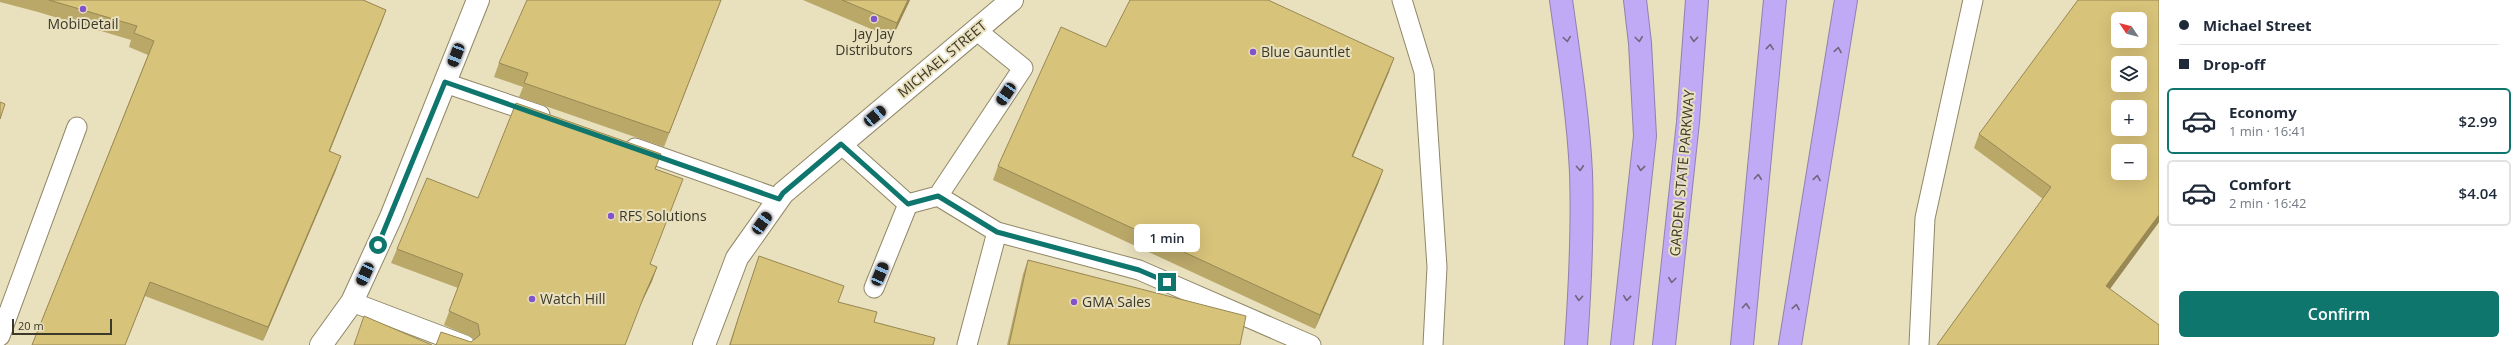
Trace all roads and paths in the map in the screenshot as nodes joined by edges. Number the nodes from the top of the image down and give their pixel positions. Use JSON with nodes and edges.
{"nodes":[{"id":1,"x":478,"y":0,"type":"edge"},
{"id":2,"x":1012,"y":0,"type":"edge"},
{"id":3,"x":1402,"y":0,"type":"edge"},
{"id":4,"x":1561,"y":0,"type":"edge"},
{"id":5,"x":1635,"y":0,"type":"edge"},
{"id":6,"x":1698,"y":0,"type":"edge"},
{"id":7,"x":1775,"y":0,"type":"edge"},
{"id":8,"x":1846,"y":0,"type":"edge"},
{"id":9,"x":1973,"y":0,"type":"edge"},
{"id":10,"x":976,"y":30,"type":"junction"},
{"id":11,"x":445,"y":82,"type":"junction"},
{"id":12,"x":558,"y":122,"type":"edge"},
{"id":13,"x":77,"y":127,"type":"dead end"},
{"id":14,"x":618,"y":142,"type":"edge"},
{"id":15,"x":841,"y":144,"type":"junction"},
{"id":16,"x":938,"y":196,"type":"junction"},
{"id":17,"x":779,"y":199,"type":"junction"},
{"id":18,"x":908,"y":204,"type":"junction"},
{"id":19,"x":997,"y":232,"type":"junction"},
{"id":20,"x":874,"y":288,"type":"dead end"},
{"id":21,"x":352,"y":302,"type":"junction"},
{"id":22,"x":0,"y":336,"type":"edge"},
{"id":23,"x":321,"y":345,"type":"edge"},
{"id":24,"x":465,"y":345,"type":"edge"},
{"id":25,"x":704,"y":345,"type":"edge"},
{"id":26,"x":967,"y":345,"type":"edge"},
{"id":27,"x":1316,"y":345,"type":"edge"},
{"id":28,"x":1433,"y":345,"type":"edge"},
{"id":29,"x":1576,"y":345,"type":"edge"},
{"id":30,"x":1622,"y":345,"type":"edge"},
{"id":31,"x":1664,"y":345,"type":"edge"},
{"id":32,"x":1742,"y":345,"type":"edge"},
{"id":33,"x":1790,"y":345,"type":"edge"},
{"id":34,"x":1919,"y":345,"type":"edge"}],
"edges":[{"from":1,"to":11,"type":"street"},
{"from":2,"to":10,"type":"street","name":"MICHAEL STREET"},
{"from":3,"to":28,"type":"lane"},
{"from":4,"to":29,"type":"highway","one_way":true},
{"from":5,"to":30,"type":"highway","one_way":true},
{"from":6,"to":31,"type":"highway","name":"GARDEN STATE PARKWAY","one_way":true},
{"from":32,"to":7,"type":"highway","one_way":true},
{"from":33,"to":8,"type":"highway","one_way":true},
{"from":9,"to":34,"type":"lane"},
{"from":10,"to":15,"type":"street","name":"MICHAEL STREET"},
{"from":10,"to":16,"type":"lane"},
{"from":11,"to":12,"type":"lane"},
{"from":11,"to":21,"type":"street"},
{"from":13,"to":22,"type":"lane"},
{"from":14,"to":17,"type":"lane"},
{"from":15,"to":17,"type":"street","name":"MICHAEL STREET"},
{"from":15,"to":18,"type":"lane"},
{"from":16,"to":18,"type":"lane"},
{"from":16,"to":19,"type":"lane"},
{"from":17,"to":25,"type":"street","name":"MICHAEL STREET"},
{"from":18,"to":20,"type":"lane"},
{"from":19,"to":26,"type":"lane"},
{"from":19,"to":27,"type":"lane"},
{"from":21,"to":23,"type":"street"},
{"from":21,"to":24,"type":"lane"}]}
